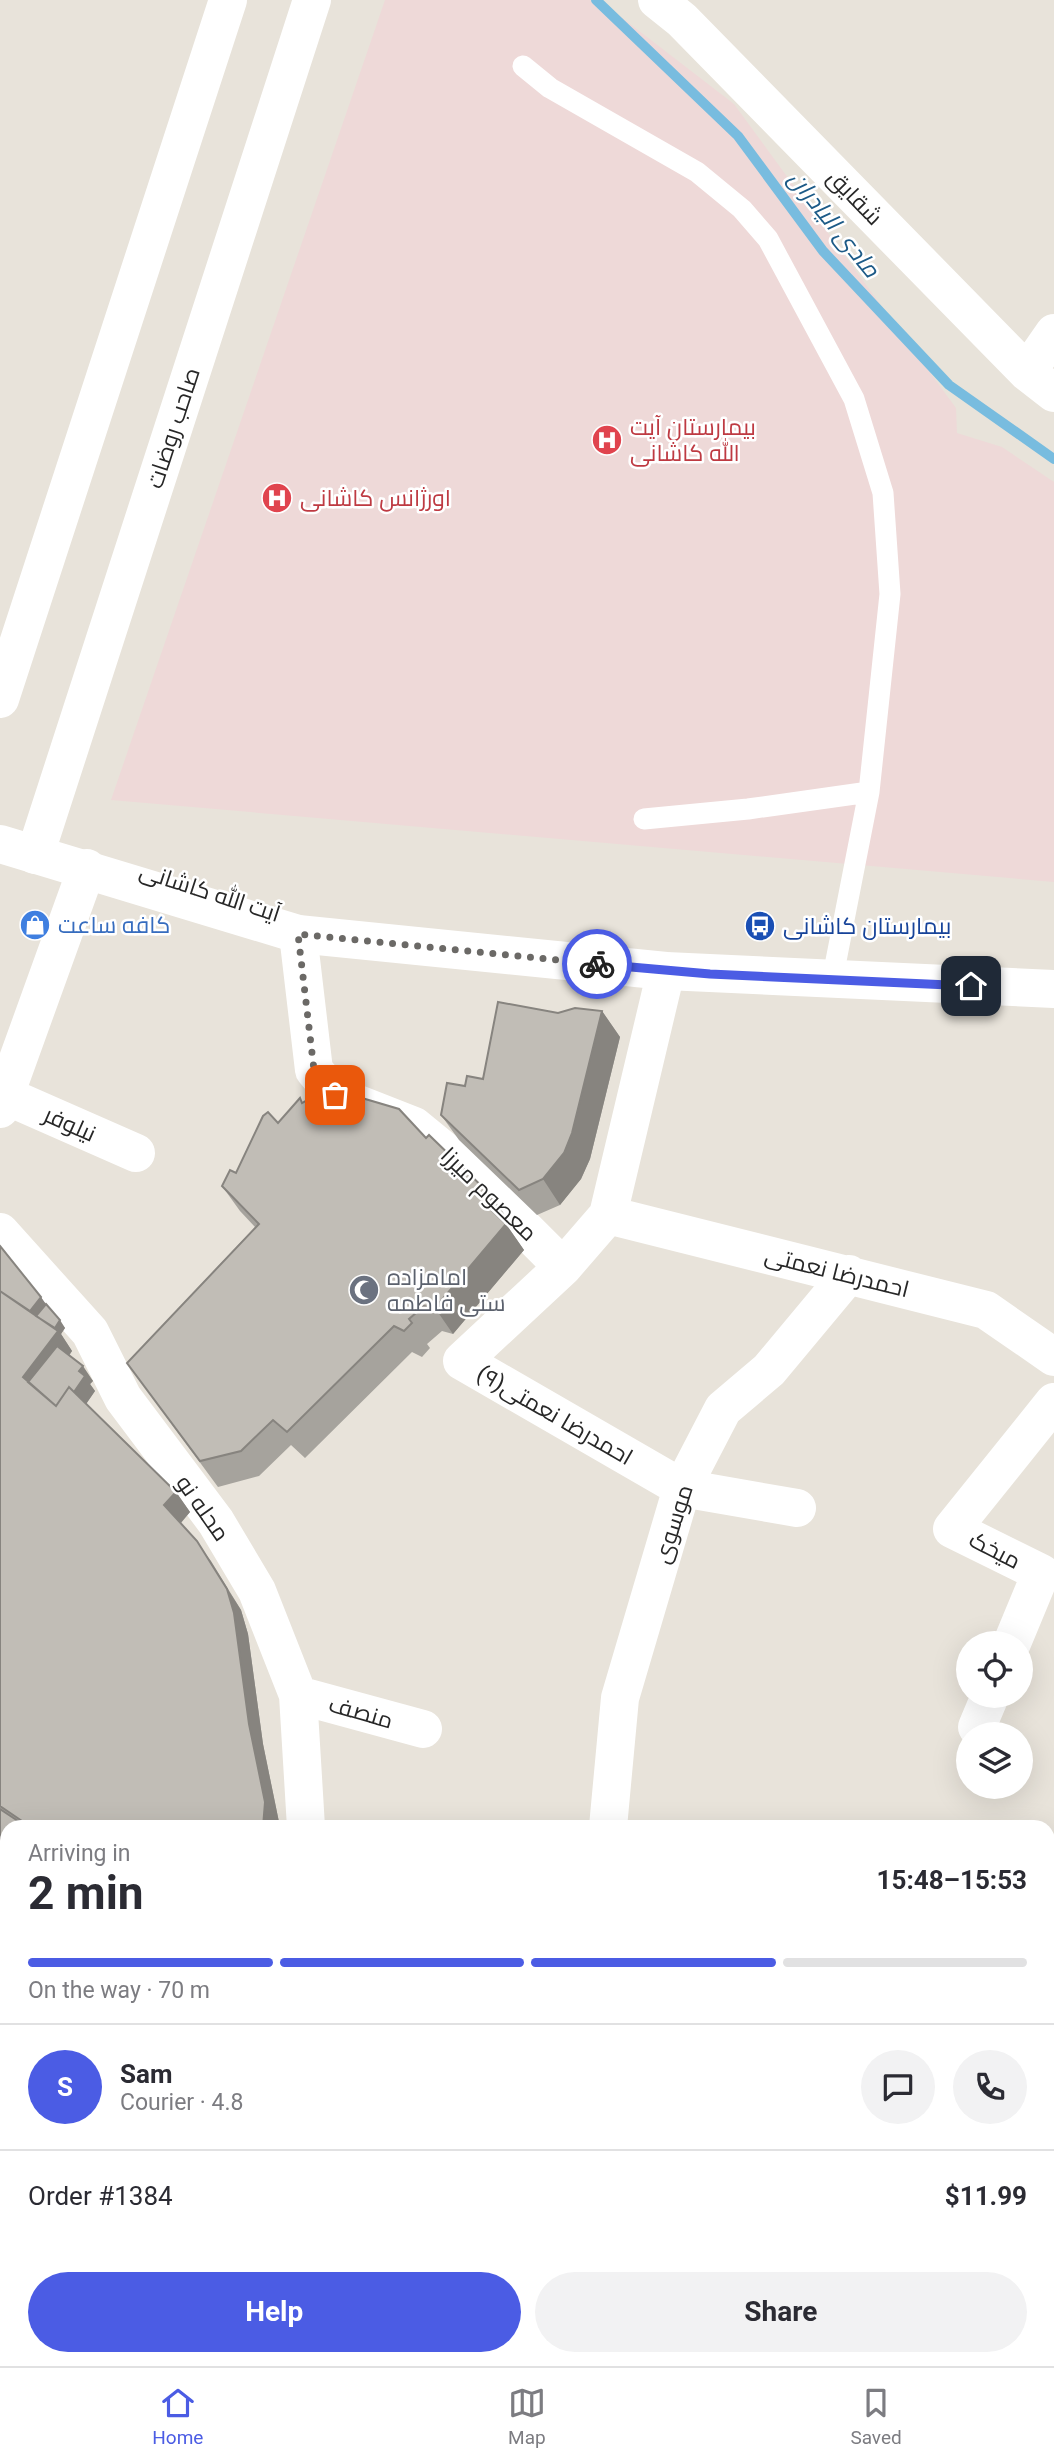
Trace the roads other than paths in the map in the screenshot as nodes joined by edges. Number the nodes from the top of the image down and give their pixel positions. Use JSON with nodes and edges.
{"nodes":[{"id":1,"x":228,"y":0,"type":"edge"},
{"id":2,"x":312,"y":0,"type":"edge"},
{"id":3,"x":678,"y":7,"type":"edge"},
{"id":4,"x":523,"y":66,"type":"dead end"},
{"id":5,"x":1054,"y":333,"type":"edge"},
{"id":6,"x":1041,"y":383,"type":"edge"},
{"id":7,"x":0,"y":699,"type":"edge"},
{"id":8,"x":869,"y":792,"type":"junction"},
{"id":9,"x":644,"y":819,"type":"dead end"},
{"id":10,"x":0,"y":825,"type":"edge"},
{"id":11,"x":25,"y":846,"type":"edge"},
{"id":12,"x":88,"y":868,"type":"junction"},
{"id":13,"x":298,"y":934,"type":"junction"},
{"id":14,"x":666,"y":971,"type":"junction"},
{"id":15,"x":834,"y":972,"type":"junction"},
{"id":16,"x":1054,"y":972,"type":"edge"},
{"id":17,"x":1054,"y":989,"type":"edge"},
{"id":18,"x":2,"y":1102,"type":"edge"},
{"id":19,"x":136,"y":1153,"type":"dead end"},
{"id":20,"x":608,"y":1215,"type":"junction"},
{"id":21,"x":0,"y":1233,"type":"edge"},
{"id":22,"x":563,"y":1267,"type":"junction"},
{"id":23,"x":849,"y":1274,"type":"junction"},
{"id":24,"x":1054,"y":1357,"type":"edge"},
{"id":25,"x":1054,"y":1402,"type":"edge"},
{"id":26,"x":682,"y":1488,"type":"junction"},
{"id":27,"x":797,"y":1508,"type":"dead end"},
{"id":28,"x":1017,"y":1631,"type":"edge"},
{"id":29,"x":298,"y":1695,"type":"junction"},
{"id":30,"x":423,"y":1729,"type":"dead end"},
{"id":31,"x":306,"y":1820,"type":"edge"},
{"id":32,"x":609,"y":1820,"type":"edge"}],
"edges":[{"from":1,"to":7,"type":"street"},
{"from":2,"to":11,"type":"street","name":"صاحب روضات"},
{"from":3,"to":6,"type":"street","name":"شقایق"},
{"from":4,"to":8,"type":"lane"},
{"from":5,"to":6,"type":"street"},
{"from":8,"to":9,"type":"lane"},
{"from":8,"to":15,"type":"lane"},
{"from":10,"to":11,"type":"lane","name":"آیت الله کاشانی"},
{"from":11,"to":12,"type":"street","name":"آیت الله کاشانی"},
{"from":11,"to":15,"type":"lane","name":"آیت الله کاشانی"},
{"from":12,"to":13,"type":"street","name":"آیت الله کاشانی"},
{"from":12,"to":18,"type":"street"},
{"from":13,"to":14,"type":"street","name":"آیت الله کاشانی"},
{"from":13,"to":22,"type":"street","name":"معصوم میرزا"},
{"from":14,"to":15,"type":"street","name":"آیت الله کاشانی"},
{"from":14,"to":20,"type":"street","name":"احمدرضا نعمتی(۹)"},
{"from":15,"to":16,"type":"lane","name":"آیت الله کاشانی"},
{"from":15,"to":17,"type":"street","name":"آیت الله کاشانی"},
{"from":18,"to":19,"type":"street","name":"نیلوفر"},
{"from":20,"to":22,"type":"street","name":"احمدرضا نعمتی(۹)"},
{"from":20,"to":23,"type":"street","name":"احمدرضا نعمتی"},
{"from":21,"to":29,"type":"street","name":"محله نو"},
{"from":22,"to":26,"type":"street","name":"احمدرضا نعمتی(۹)"},
{"from":23,"to":24,"type":"street","name":"احمدرضا نعمتی"},
{"from":23,"to":26,"type":"street","name":"موسوی"},
{"from":25,"to":28,"type":"street","name":"میخک"},
{"from":26,"to":27,"type":"street"},
{"from":26,"to":32,"type":"street","name":"موسوی"},
{"from":29,"to":30,"type":"street","name":"منصف"},
{"from":29,"to":31,"type":"street","name":"محله نو"}]}
